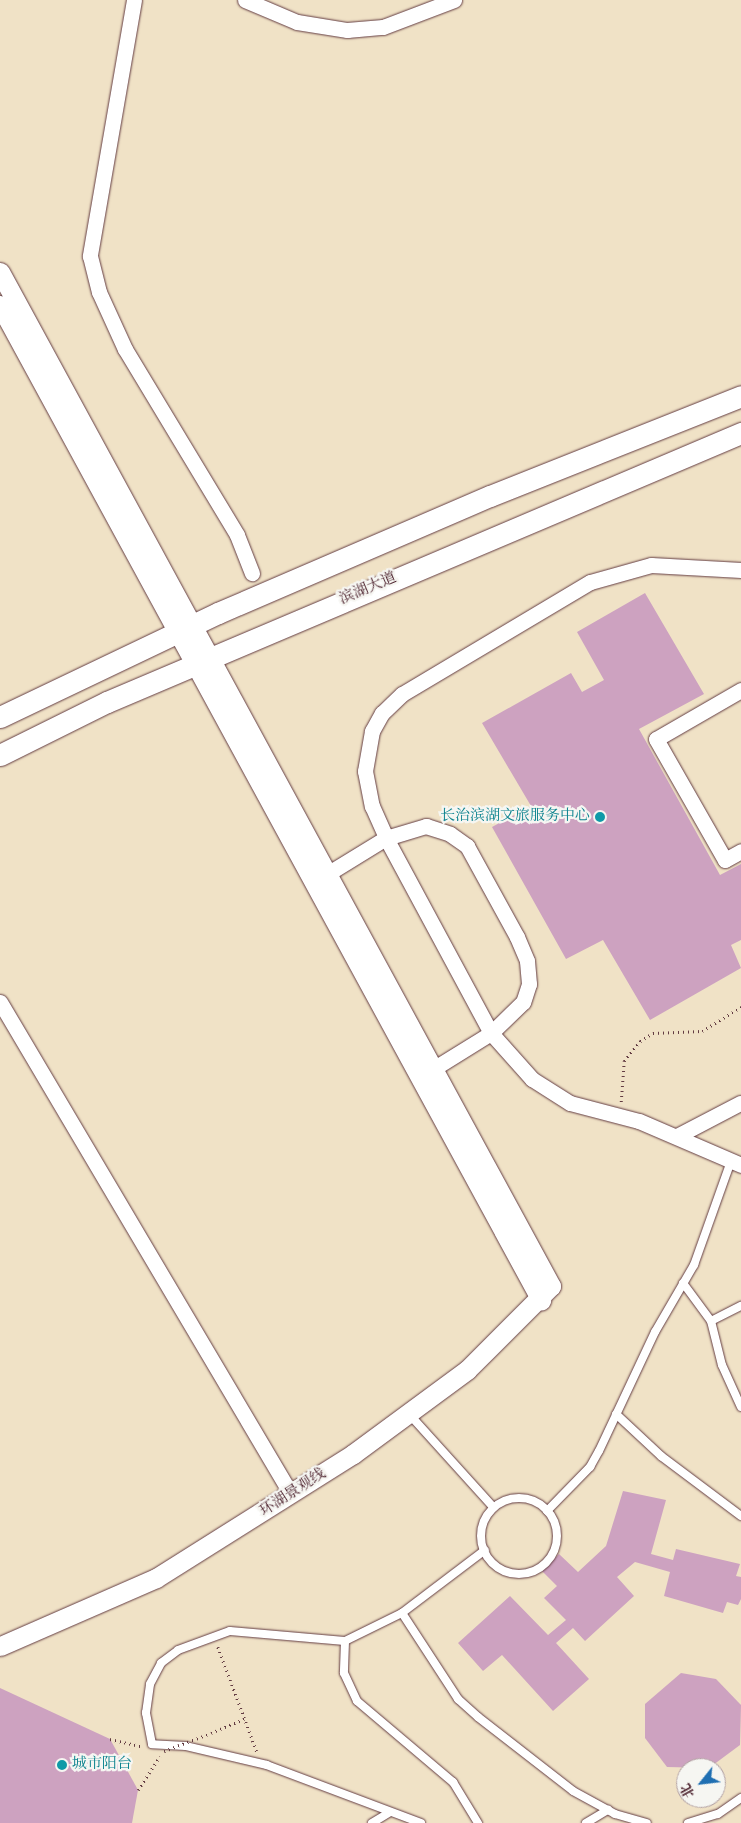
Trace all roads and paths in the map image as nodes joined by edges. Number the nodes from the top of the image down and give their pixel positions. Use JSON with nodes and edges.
{"nodes":[{"id":1,"x":134,"y":0,"type":"edge"},
{"id":2,"x":245,"y":0,"type":"edge"},
{"id":3,"x":454,"y":0,"type":"edge"},
{"id":4,"x":0,"y":272,"type":"edge"},
{"id":5,"x":0,"y":305,"type":"edge"},
{"id":6,"x":741,"y":396,"type":"edge"},
{"id":7,"x":741,"y":433,"type":"edge"},
{"id":8,"x":741,"y":570,"type":"edge"},
{"id":9,"x":252,"y":573,"type":"dead end"},
{"id":10,"x":184,"y":629,"type":"junction"},
{"id":11,"x":200,"y":662,"type":"junction"},
{"id":12,"x":741,"y":690,"type":"edge"},
{"id":13,"x":0,"y":717,"type":"edge"},
{"id":14,"x":0,"y":755,"type":"edge"},
{"id":15,"x":386,"y":838,"type":"junction"},
{"id":16,"x":741,"y":851,"type":"edge"},
{"id":17,"x":319,"y":878,"type":"junction"},
{"id":18,"x":0,"y":1002,"type":"edge"},
{"id":19,"x":741,"y":1007,"type":"edge"},
{"id":20,"x":491,"y":1033,"type":"junction"},
{"id":21,"x":426,"y":1074,"type":"junction"},
{"id":22,"x":741,"y":1103,"type":"edge"},
{"id":23,"x":621,"y":1116,"type":"junction"},
{"id":24,"x":677,"y":1136,"type":"junction"},
{"id":25,"x":736,"y":1163,"type":"edge"},
{"id":26,"x":683,"y":1283,"type":"junction"},
{"id":27,"x":741,"y":1306,"type":"edge"},
{"id":28,"x":711,"y":1321,"type":"junction"},
{"id":29,"x":741,"y":1406,"type":"edge"},
{"id":30,"x":616,"y":1414,"type":"junction"},
{"id":31,"x":410,"y":1415,"type":"junction"},
{"id":32,"x":292,"y":1494,"type":"junction"},
{"id":33,"x":493,"y":1507,"type":"junction"},
{"id":34,"x":547,"y":1511,"type":"junction"},
{"id":35,"x":741,"y":1516,"type":"edge"},
{"id":36,"x":484,"y":1550,"type":"junction"},
{"id":37,"x":402,"y":1613,"type":"junction"},
{"id":38,"x":214,"y":1636,"type":"junction"},
{"id":39,"x":345,"y":1642,"type":"junction"},
{"id":40,"x":0,"y":1646,"type":"edge"},
{"id":41,"x":244,"y":1719,"type":"junction"},
{"id":42,"x":110,"y":1739,"type":"dead end"},
{"id":43,"x":145,"y":1747,"type":"dead end"},
{"id":44,"x":153,"y":1749,"type":"dead end"},
{"id":45,"x":162,"y":1751,"type":"dead end"},
{"id":46,"x":261,"y":1763,"type":"junction"},
{"id":47,"x":138,"y":1790,"type":"dead end"},
{"id":48,"x":741,"y":1798,"type":"edge"},
{"id":49,"x":608,"y":1810,"type":"junction"},
{"id":50,"x":390,"y":1812,"type":"junction"},
{"id":51,"x":372,"y":1823,"type":"edge"},
{"id":52,"x":421,"y":1823,"type":"edge"},
{"id":53,"x":478,"y":1823,"type":"edge"},
{"id":54,"x":586,"y":1823,"type":"edge"},
{"id":55,"x":647,"y":1823,"type":"edge"},
{"id":56,"x":688,"y":1823,"type":"edge"}],
"edges":[{"from":1,"to":9,"type":"street"},
{"from":2,"to":3,"type":"street"},
{"from":4,"to":10,"type":"street"},
{"from":5,"to":10,"type":"street"},
{"from":6,"to":10,"type":"main road"},
{"from":7,"to":11,"type":"main road","name":"滨湖大道"},
{"from":8,"to":15,"type":"street"},
{"from":10,"to":11,"type":"street"},
{"from":10,"to":13,"type":"main road"},
{"from":11,"to":14,"type":"main road","name":"滨湖大道"},
{"from":11,"to":17,"type":"street"},
{"from":12,"to":16,"type":"street"},
{"from":15,"to":17,"type":"street"},
{"from":15,"to":20,"type":"street"},
{"from":15,"to":20,"type":"street"},
{"from":17,"to":21,"type":"street"},
{"from":18,"to":32,"type":"street"},
{"from":19,"to":23,"type":"path"},
{"from":20,"to":21,"type":"street"},
{"from":20,"to":23,"type":"street"},
{"from":21,"to":31,"type":"street","name":"环湖景观线"},
{"from":22,"to":24,"type":"street"},
{"from":23,"to":24,"type":"street"},
{"from":24,"to":25,"type":"street"},
{"from":25,"to":26,"type":"lane"},
{"from":26,"to":28,"type":"lane"},
{"from":26,"to":30,"type":"lane"},
{"from":27,"to":28,"type":"lane"},
{"from":28,"to":29,"type":"lane"},
{"from":30,"to":34,"type":"lane"},
{"from":30,"to":35,"type":"lane"},
{"from":31,"to":32,"type":"street","name":"环湖景观线"},
{"from":31,"to":33,"type":"lane"},
{"from":32,"to":40,"type":"street","name":"环湖景观线"},
{"from":33,"to":34,"type":"lane"},
{"from":33,"to":36,"type":"lane"},
{"from":34,"to":36,"type":"lane"},
{"from":36,"to":37,"type":"lane"},
{"from":37,"to":39,"type":"lane"},
{"from":37,"to":49,"type":"lane"},
{"from":38,"to":39,"type":"lane"},
{"from":38,"to":41,"type":"path"},
{"from":38,"to":46,"type":"lane"},
{"from":39,"to":53,"type":"lane"},
{"from":41,"to":46,"type":"path"},
{"from":41,"to":47,"type":"path","bridge":true},
{"from":42,"to":43,"type":"path"},
{"from":44,"to":45,"type":"path"},
{"from":46,"to":50,"type":"lane"},
{"from":48,"to":56,"type":"lane"},
{"from":49,"to":54,"type":"lane"},
{"from":49,"to":55,"type":"lane"},
{"from":50,"to":51,"type":"lane"},
{"from":50,"to":52,"type":"lane"}]}
